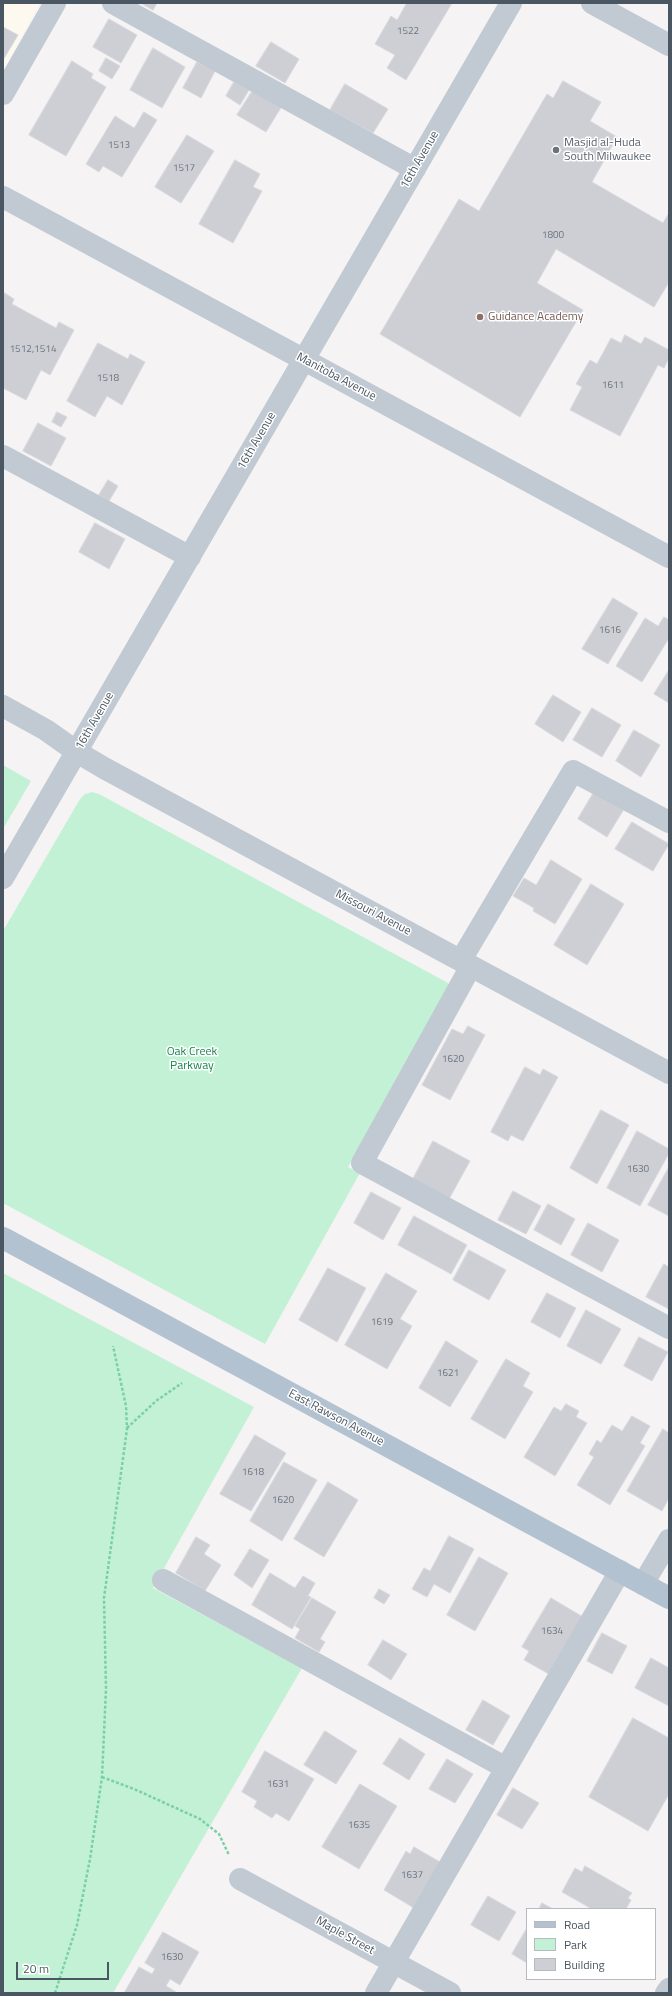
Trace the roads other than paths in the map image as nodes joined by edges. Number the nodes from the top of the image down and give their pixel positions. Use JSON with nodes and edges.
{"nodes":[{"id":1,"x":55,"y":3,"type":"edge"},
{"id":2,"x":113,"y":3,"type":"edge"},
{"id":3,"x":511,"y":3,"type":"edge"},
{"id":4,"x":592,"y":3,"type":"edge"},
{"id":5,"x":669,"y":45,"type":"edge"},
{"id":6,"x":3,"y":94,"type":"edge"},
{"id":7,"x":415,"y":169,"type":"junction"},
{"id":8,"x":3,"y":197,"type":"edge"},
{"id":9,"x":304,"y":360,"type":"junction"},
{"id":10,"x":3,"y":456,"type":"edge"},
{"id":11,"x":190,"y":557,"type":"junction"},
{"id":12,"x":669,"y":557,"type":"edge"},
{"id":13,"x":3,"y":706,"type":"edge"},
{"id":14,"x":77,"y":752,"type":"junction"},
{"id":15,"x":669,"y":822,"type":"edge"},
{"id":16,"x":3,"y":878,"type":"edge"},
{"id":17,"x":466,"y":963,"type":"junction"},
{"id":18,"x":669,"y":1073,"type":"edge"},
{"id":19,"x":3,"y":1238,"type":"edge"},
{"id":20,"x":669,"y":1328,"type":"edge"},
{"id":21,"x":669,"y":1540,"type":"edge"},
{"id":22,"x":620,"y":1571,"type":"junction"},
{"id":23,"x":163,"y":1580,"type":"dead end"},
{"id":24,"x":643,"y":1584,"type":"junction"},
{"id":25,"x":669,"y":1598,"type":"edge"},
{"id":26,"x":506,"y":1768,"type":"junction"},
{"id":27,"x":240,"y":1879,"type":"road end"},
{"id":28,"x":394,"y":1962,"type":"junction"},
{"id":29,"x":669,"y":1988,"type":"edge"},
{"id":30,"x":376,"y":1993,"type":"edge"},
{"id":31,"x":450,"y":1993,"type":"edge"},
{"id":32,"x":666,"y":1993,"type":"edge"}],
"edges":[{"from":1,"to":6,"type":"street"},
{"from":2,"to":7,"type":"street"},
{"from":3,"to":7,"type":"street","name":"16th Avenue"},
{"from":4,"to":5,"type":"street"},
{"from":7,"to":9,"type":"street","name":"16th Avenue"},
{"from":8,"to":9,"type":"street","name":"Manitoba Avenue"},
{"from":9,"to":11,"type":"street","name":"16th Avenue"},
{"from":9,"to":12,"type":"street","name":"Manitoba Avenue"},
{"from":10,"to":11,"type":"street"},
{"from":11,"to":14,"type":"street","name":"16th Avenue"},
{"from":13,"to":14,"type":"street","name":"Missouri Avenue"},
{"from":14,"to":16,"type":"street","name":"16th Avenue"},
{"from":14,"to":17,"type":"street","name":"Missouri Avenue"},
{"from":15,"to":17,"type":"street"},
{"from":17,"to":18,"type":"street","name":"Missouri Avenue"},
{"from":17,"to":20,"type":"street"},
{"from":19,"to":22,"type":"main road","name":"East Rawson Avenue"},
{"from":21,"to":24,"type":"street"},
{"from":22,"to":24,"type":"main road","name":"East Rawson Avenue"},
{"from":22,"to":26,"type":"street"},
{"from":23,"to":26,"type":"street"},
{"from":24,"to":25,"type":"main road","name":"East Rawson Avenue"},
{"from":26,"to":28,"type":"street"},
{"from":27,"to":28,"type":"street","name":"Maple Street"},
{"from":28,"to":30,"type":"street"},
{"from":28,"to":31,"type":"street","name":"Maple Street"},
{"from":29,"to":32,"type":"street"}]}
